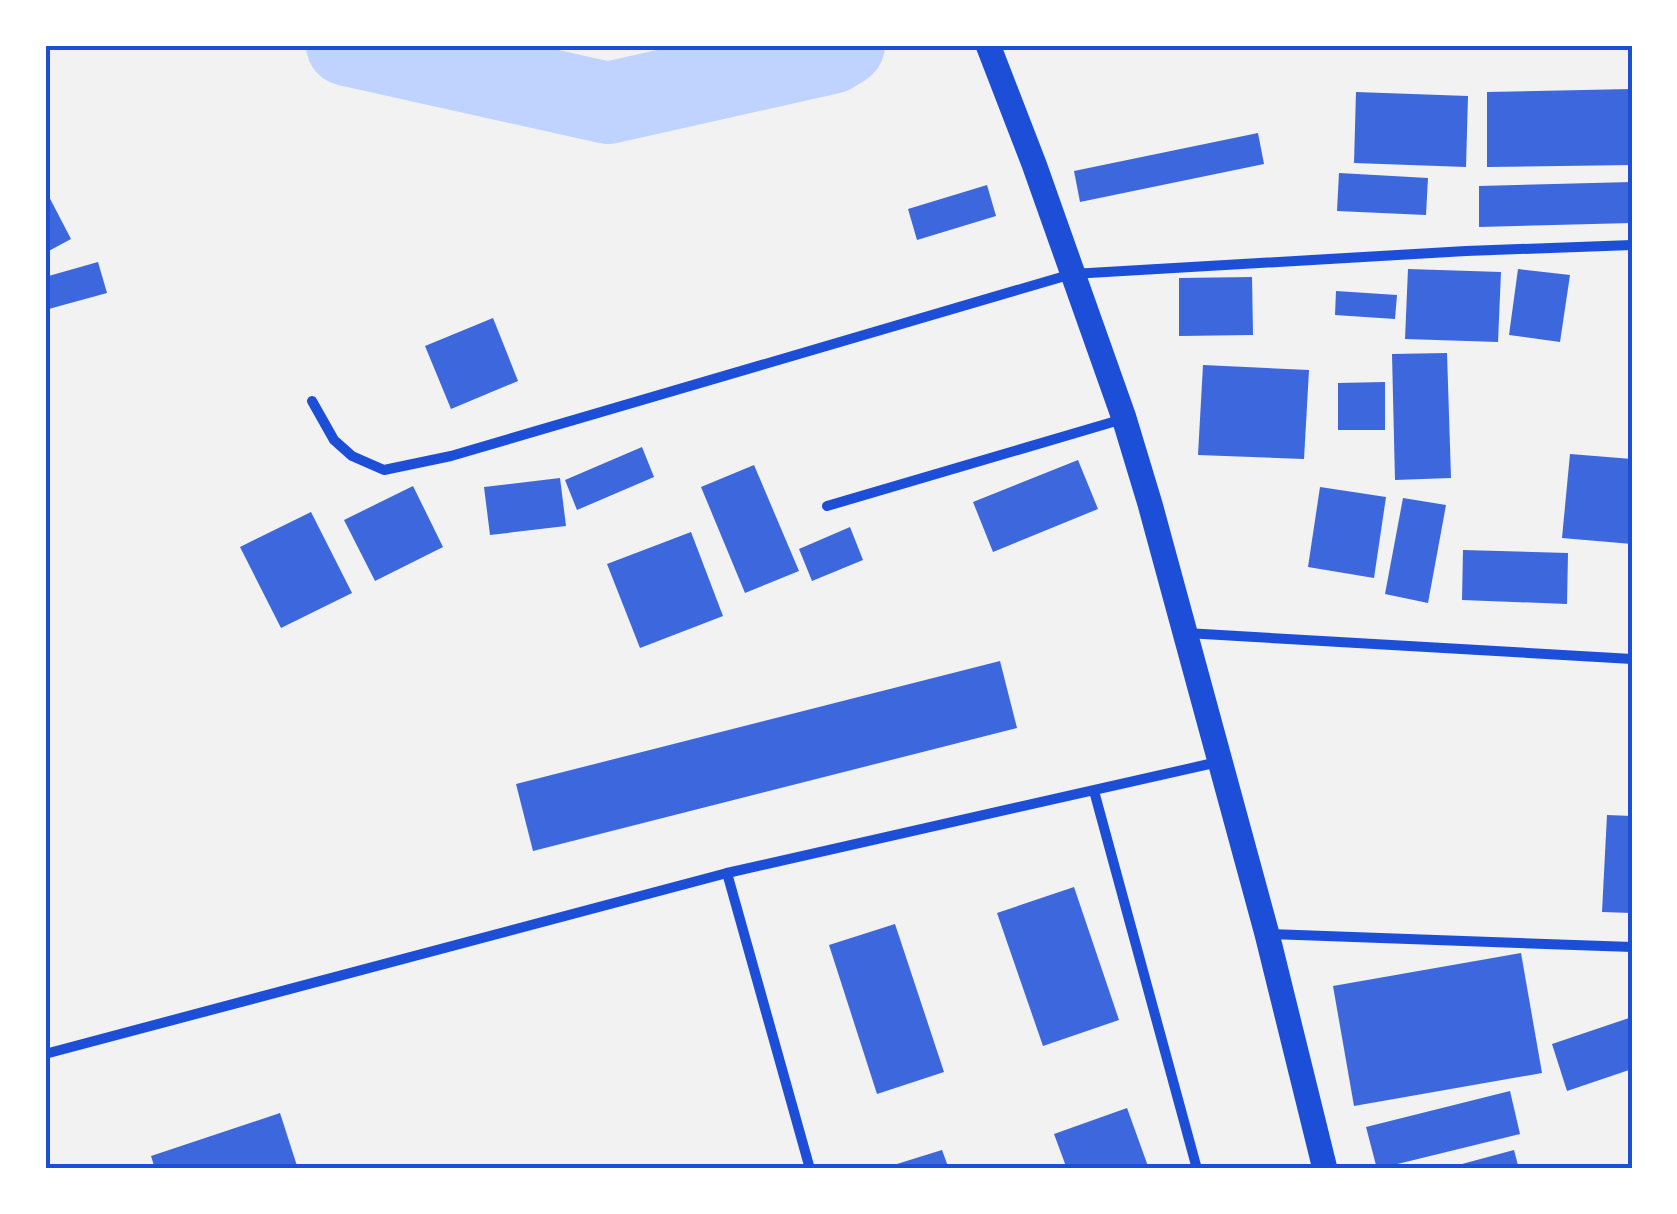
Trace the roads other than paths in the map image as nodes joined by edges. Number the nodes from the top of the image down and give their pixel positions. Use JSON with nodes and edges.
{"nodes":[{"id":1,"x":988,"y":45,"type":"edge"},
{"id":2,"x":1632,"y":245,"type":"edge"},
{"id":3,"x":1072,"y":274,"type":"junction"},
{"id":4,"x":312,"y":401,"type":"dead end"},
{"id":5,"x":1124,"y":418,"type":"junction"},
{"id":6,"x":827,"y":506,"type":"dead end"},
{"id":7,"x":1185,"y":633,"type":"junction"},
{"id":8,"x":1632,"y":659,"type":"edge"},
{"id":9,"x":1219,"y":762,"type":"junction"},
{"id":10,"x":1094,"y":791,"type":"junction"},
{"id":11,"x":727,"y":873,"type":"junction"},
{"id":12,"x":1266,"y":934,"type":"junction"},
{"id":13,"x":1632,"y":948,"type":"edge"},
{"id":14,"x":45,"y":1054,"type":"edge"},
{"id":15,"x":810,"y":1169,"type":"edge"},
{"id":16,"x":1197,"y":1169,"type":"edge"},
{"id":17,"x":1325,"y":1169,"type":"edge"}],
"edges":[{"from":1,"to":3,"type":"main road"},
{"from":2,"to":3,"type":"street"},
{"from":3,"to":4,"type":"street"},
{"from":3,"to":5,"type":"main road"},
{"from":5,"to":6,"type":"street"},
{"from":5,"to":7,"type":"main road"},
{"from":7,"to":8,"type":"street"},
{"from":7,"to":9,"type":"main road"},
{"from":9,"to":10,"type":"street"},
{"from":9,"to":12,"type":"main road"},
{"from":10,"to":11,"type":"street"},
{"from":10,"to":16,"type":"street"},
{"from":11,"to":14,"type":"street"},
{"from":11,"to":15,"type":"street"},
{"from":12,"to":13,"type":"street"},
{"from":12,"to":17,"type":"main road"}]}
